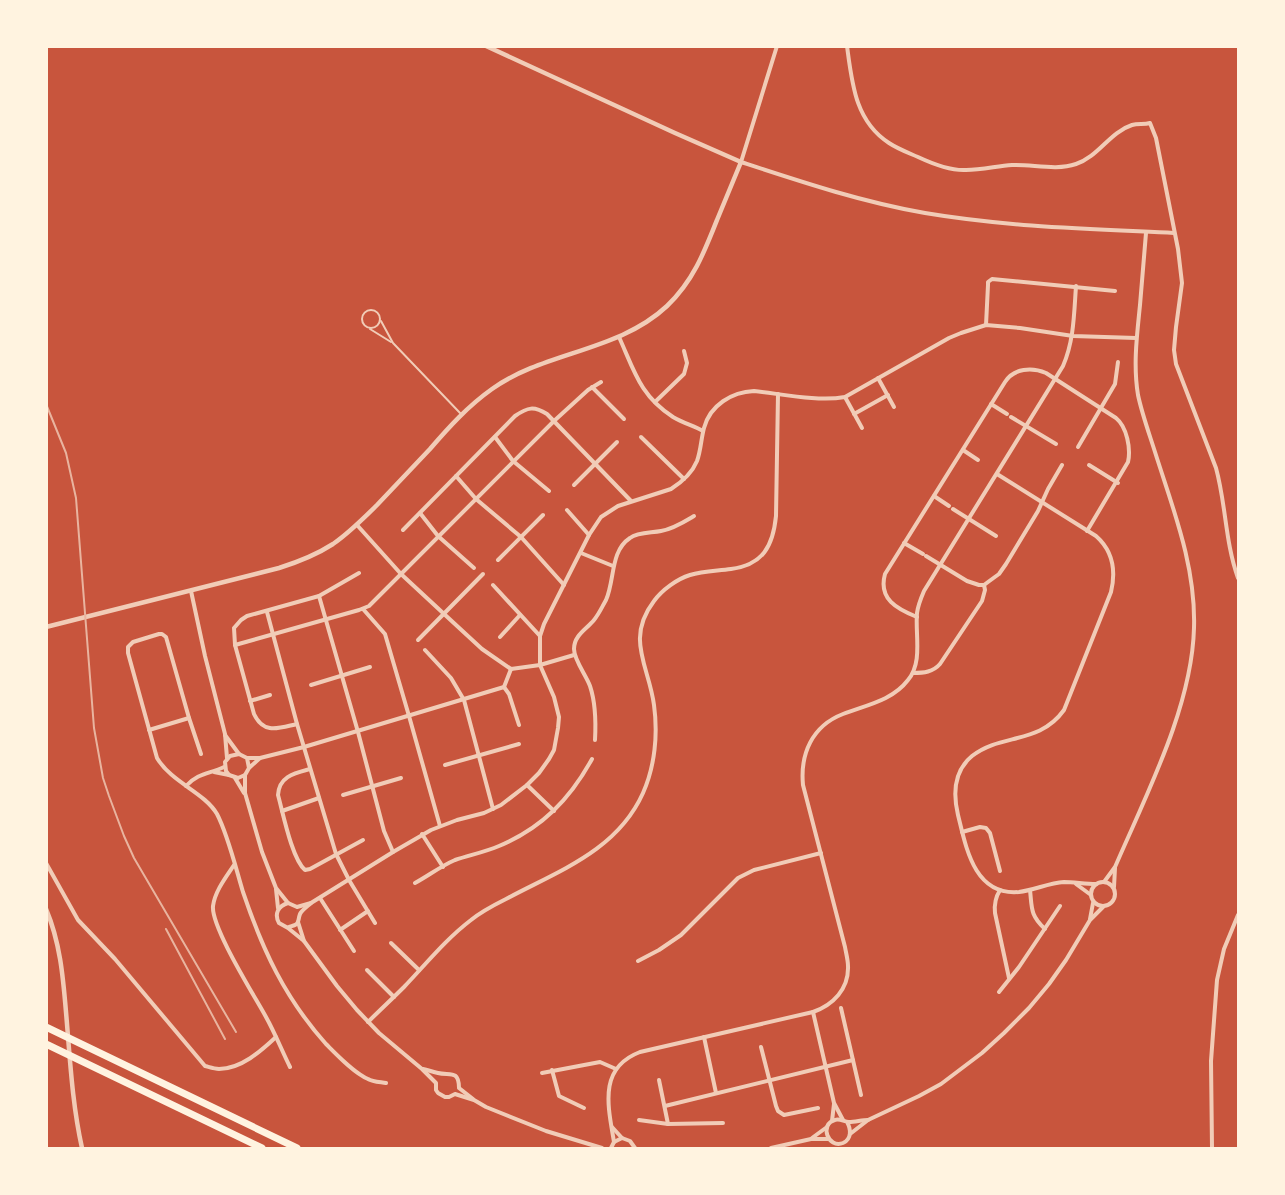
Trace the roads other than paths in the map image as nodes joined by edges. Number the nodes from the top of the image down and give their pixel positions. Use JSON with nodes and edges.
{"nodes":[{"id":1,"x":486,"y":46,"type":"edge"},
{"id":2,"x":777,"y":46,"type":"edge"},
{"id":3,"x":847,"y":46,"type":"edge"},
{"id":4,"x":741,"y":162,"type":"junction"},
{"id":5,"x":1146,"y":232,"type":"junction"},
{"id":6,"x":1174,"y":233,"type":"junction"},
{"id":7,"x":1076,"y":286,"type":"junction"},
{"id":8,"x":1115,"y":291,"type":"dead end"},
{"id":9,"x":381,"y":321,"type":"junction"},
{"id":10,"x":986,"y":326,"type":"junction"},
{"id":11,"x":369,"y":328,"type":"junction"},
{"id":12,"x":1073,"y":336,"type":"junction"},
{"id":13,"x":619,"y":337,"type":"junction"},
{"id":14,"x":1136,"y":338,"type":"junction"},
{"id":15,"x":393,"y":343,"type":"junction"},
{"id":16,"x":684,"y":351,"type":"dead end"},
{"id":17,"x":1118,"y":362,"type":"dead end"},
{"id":18,"x":878,"y":378,"type":"junction"},
{"id":19,"x":1055,"y":379,"type":"junction"},
{"id":20,"x":601,"y":382,"type":"dead end"},
{"id":21,"x":592,"y":387,"type":"junction"},
{"id":22,"x":778,"y":394,"type":"junction"},
{"id":23,"x":888,"y":395,"type":"junction"},
{"id":24,"x":845,"y":397,"type":"junction"},
{"id":25,"x":655,"y":402,"type":"junction"},
{"id":26,"x":991,"y":404,"type":"junction"},
{"id":27,"x":894,"y":407,"type":"dead end"},
{"id":28,"x":1101,"y":408,"type":"junction"},
{"id":29,"x":462,"y":414,"type":"junction"},
{"id":30,"x":854,"y":414,"type":"junction"},
{"id":31,"x":624,"y":419,"type":"dead end"},
{"id":32,"x":554,"y":421,"type":"junction"},
{"id":33,"x":1026,"y":426,"type":"junction"},
{"id":34,"x":862,"y":428,"type":"dead end"},
{"id":35,"x":704,"y":431,"type":"junction"},
{"id":36,"x":495,"y":437,"type":"junction"},
{"id":37,"x":641,"y":437,"type":"dead end"},
{"id":38,"x":617,"y":442,"type":"dead end"},
{"id":39,"x":1056,"y":444,"type":"dead end"},
{"id":40,"x":1078,"y":447,"type":"dead end"},
{"id":41,"x":963,"y":450,"type":"junction"},
{"id":42,"x":978,"y":460,"type":"dead end"},
{"id":43,"x":513,"y":461,"type":"junction"},
{"id":44,"x":595,"y":463,"type":"junction"},
{"id":45,"x":1062,"y":465,"type":"dead end"},
{"id":46,"x":1089,"y":465,"type":"dead end"},
{"id":47,"x":997,"y":473,"type":"junction"},
{"id":48,"x":456,"y":476,"type":"junction"},
{"id":49,"x":684,"y":479,"type":"junction"},
{"id":50,"x":1118,"y":483,"type":"junction"},
{"id":51,"x":574,"y":485,"type":"dead end"},
{"id":52,"x":549,"y":491,"type":"dead end"},
{"id":53,"x":934,"y":496,"type":"junction"},
{"id":54,"x":476,"y":499,"type":"junction"},
{"id":55,"x":632,"y":501,"type":"junction"},
{"id":56,"x":1041,"y":502,"type":"junction"},
{"id":57,"x":567,"y":510,"type":"dead end"},
{"id":58,"x":420,"y":513,"type":"junction"},
{"id":59,"x":543,"y":515,"type":"dead end"},
{"id":60,"x":694,"y":516,"type":"dead end"},
{"id":61,"x":969,"y":519,"type":"junction"},
{"id":62,"x":357,"y":525,"type":"junction"},
{"id":63,"x":403,"y":530,"type":"dead end"},
{"id":64,"x":1087,"y":531,"type":"junction"},
{"id":65,"x":590,"y":535,"type":"junction"},
{"id":66,"x":438,"y":536,"type":"junction"},
{"id":67,"x":996,"y":536,"type":"dead end"},
{"id":68,"x":520,"y":537,"type":"junction"},
{"id":69,"x":904,"y":543,"type":"junction"},
{"id":70,"x":580,"y":553,"type":"junction"},
{"id":71,"x":498,"y":560,"type":"dead end"},
{"id":72,"x":940,"y":565,"type":"junction"},
{"id":73,"x":613,"y":566,"type":"junction"},
{"id":74,"x":474,"y":568,"type":"dead end"},
{"id":75,"x":358,"y":573,"type":"dead end"},
{"id":76,"x":401,"y":574,"type":"junction"},
{"id":77,"x":483,"y":574,"type":"dead end"},
{"id":78,"x":1239,"y":578,"type":"edge"},
{"id":79,"x":493,"y":585,"type":"dead end"},
{"id":80,"x":564,"y":585,"type":"junction"},
{"id":81,"x":984,"y":585,"type":"junction"},
{"id":82,"x":191,"y":591,"type":"junction"},
{"id":83,"x":319,"y":596,"type":"junction"},
{"id":84,"x":363,"y":609,"type":"junction"},
{"id":85,"x":267,"y":612,"type":"junction"},
{"id":86,"x":443,"y":613,"type":"junction"},
{"id":87,"x":520,"y":615,"type":"junction"},
{"id":88,"x":917,"y":617,"type":"junction"},
{"id":89,"x":326,"y":620,"type":"junction"},
{"id":90,"x":46,"y":627,"type":"edge"},
{"id":91,"x":274,"y":634,"type":"junction"},
{"id":92,"x":540,"y":636,"type":"junction"},
{"id":93,"x":500,"y":637,"type":"dead end"},
{"id":94,"x":418,"y":640,"type":"dead end"},
{"id":95,"x":235,"y":645,"type":"junction"},
{"id":96,"x":425,"y":650,"type":"dead end"},
{"id":97,"x":574,"y":655,"type":"junction"},
{"id":98,"x":540,"y":665,"type":"junction"},
{"id":99,"x":370,"y":667,"type":"dead end"},
{"id":100,"x":511,"y":669,"type":"junction"},
{"id":101,"x":913,"y":673,"type":"junction"},
{"id":102,"x":342,"y":676,"type":"junction"},
{"id":103,"x":311,"y":685,"type":"dead end"},
{"id":104,"x":504,"y":687,"type":"junction"},
{"id":105,"x":270,"y":695,"type":"dead end"},
{"id":106,"x":464,"y":700,"type":"junction"},
{"id":107,"x":250,"y":701,"type":"junction"},
{"id":108,"x":410,"y":716,"type":"junction"},
{"id":109,"x":189,"y":718,"type":"junction"},
{"id":110,"x":297,"y":724,"type":"junction"},
{"id":111,"x":519,"y":725,"type":"dead end"},
{"id":112,"x":149,"y":730,"type":"junction"},
{"id":113,"x":358,"y":732,"type":"junction"},
{"id":114,"x":225,"y":734,"type":"junction"},
{"id":115,"x":595,"y":740,"type":"dead end"},
{"id":116,"x":519,"y":744,"type":"dead end"},
{"id":117,"x":304,"y":747,"type":"junction"},
{"id":118,"x":201,"y":754,"type":"dead end"},
{"id":119,"x":239,"y":754,"type":"junction"},
{"id":120,"x":478,"y":756,"type":"junction"},
{"id":121,"x":227,"y":758,"type":"junction"},
{"id":122,"x":247,"y":758,"type":"junction"},
{"id":123,"x":260,"y":758,"type":"junction"},
{"id":124,"x":592,"y":759,"type":"dead end"},
{"id":125,"x":446,"y":765,"type":"dead end"},
{"id":126,"x":225,"y":766,"type":"junction"},
{"id":127,"x":249,"y":768,"type":"junction"},
{"id":128,"x":310,"y":769,"type":"junction"},
{"id":129,"x":213,"y":772,"type":"junction"},
{"id":130,"x":229,"y":775,"type":"junction"},
{"id":131,"x":245,"y":775,"type":"junction"},
{"id":132,"x":235,"y":778,"type":"junction"},
{"id":133,"x":401,"y":778,"type":"dead end"},
{"id":134,"x":527,"y":784,"type":"junction"},
{"id":135,"x":372,"y":785,"type":"junction"},
{"id":136,"x":186,"y":786,"type":"junction"},
{"id":137,"x":245,"y":793,"type":"junction"},
{"id":138,"x":343,"y":795,"type":"dead end"},
{"id":139,"x":319,"y":798,"type":"junction"},
{"id":140,"x":493,"y":809,"type":"junction"},
{"id":141,"x":282,"y":811,"type":"junction"},
{"id":142,"x":554,"y":811,"type":"junction"},
{"id":143,"x":440,"y":826,"type":"junction"},
{"id":144,"x":962,"y":832,"type":"junction"},
{"id":145,"x":422,"y":834,"type":"junction"},
{"id":146,"x":363,"y":840,"type":"dead end"},
{"id":147,"x":393,"y":852,"type":"junction"},
{"id":148,"x":821,"y":853,"type":"junction"},
{"id":149,"x":336,"y":854,"type":"junction"},
{"id":150,"x":46,"y":863,"type":"edge"},
{"id":151,"x":234,"y":864,"type":"junction"},
{"id":152,"x":443,"y":867,"type":"junction"},
{"id":153,"x":1115,"y":867,"type":"junction"},
{"id":154,"x":1000,"y":871,"type":"dead end"},
{"id":155,"x":349,"y":880,"type":"junction"},
{"id":156,"x":1104,"y":882,"type":"junction"},
{"id":157,"x":415,"y":883,"type":"dead end"},
{"id":158,"x":1075,"y":883,"type":"junction"},
{"id":159,"x":1096,"y":884,"type":"junction"},
{"id":160,"x":276,"y":888,"type":"junction"},
{"id":161,"x":1114,"y":888,"type":"junction"},
{"id":162,"x":1000,"y":890,"type":"junction"},
{"id":163,"x":1030,"y":890,"type":"junction"},
{"id":164,"x":1090,"y":895,"type":"junction"},
{"id":165,"x":320,"y":898,"type":"junction"},
{"id":166,"x":1093,"y":902,"type":"junction"},
{"id":167,"x":288,"y":903,"type":"junction"},
{"id":168,"x":311,"y":903,"type":"junction"},
{"id":169,"x":1060,"y":906,"type":"dead end"},
{"id":170,"x":297,"y":907,"type":"junction"},
{"id":171,"x":1103,"y":907,"type":"junction"},
{"id":172,"x":46,"y":909,"type":"edge"},
{"id":173,"x":278,"y":909,"type":"junction"},
{"id":174,"x":368,"y":911,"type":"junction"},
{"id":175,"x":300,"y":914,"type":"junction"},
{"id":176,"x":1239,"y":915,"type":"edge"},
{"id":177,"x":1090,"y":920,"type":"junction"},
{"id":178,"x":298,"y":922,"type":"junction"},
{"id":179,"x":375,"y":923,"type":"dead end"},
{"id":180,"x":288,"y":927,"type":"junction"},
{"id":181,"x":1045,"y":928,"type":"junction"},
{"id":182,"x":340,"y":930,"type":"junction"},
{"id":183,"x":304,"y":941,"type":"junction"},
{"id":184,"x":391,"y":943,"type":"dead end"},
{"id":185,"x":354,"y":951,"type":"dead end"},
{"id":186,"x":638,"y":961,"type":"dead end"},
{"id":187,"x":367,"y":970,"type":"dead end"},
{"id":188,"x":419,"y":970,"type":"junction"},
{"id":189,"x":1009,"y":979,"type":"junction"},
{"id":190,"x":999,"y":992,"type":"dead end"},
{"id":191,"x":394,"y":997,"type":"junction"},
{"id":192,"x":841,"y":1008,"type":"dead end"},
{"id":193,"x":813,"y":1012,"type":"junction"},
{"id":194,"x":368,"y":1022,"type":"junction"},
{"id":195,"x":46,"y":1027,"type":"edge"},
{"id":196,"x":276,"y":1037,"type":"junction"},
{"id":197,"x":704,"y":1037,"type":"junction"},
{"id":198,"x":46,"y":1044,"type":"edge"},
{"id":199,"x":761,"y":1047,"type":"dead end"},
{"id":200,"x":854,"y":1060,"type":"junction"},
{"id":201,"x":290,"y":1067,"type":"dead end"},
{"id":202,"x":826,"y":1067,"type":"junction"},
{"id":203,"x":422,"y":1069,"type":"junction"},
{"id":204,"x":616,"y":1069,"type":"junction"},
{"id":205,"x":552,"y":1070,"type":"junction"},
{"id":206,"x":542,"y":1073,"type":"dead end"},
{"id":207,"x":442,"y":1074,"type":"junction"},
{"id":208,"x":658,"y":1080,"type":"dead end"},
{"id":209,"x":769,"y":1081,"type":"junction"},
{"id":210,"x":386,"y":1083,"type":"dead end"},
{"id":211,"x":436,"y":1083,"type":"junction"},
{"id":212,"x":459,"y":1088,"type":"junction"},
{"id":213,"x":455,"y":1094,"type":"junction"},
{"id":214,"x":716,"y":1094,"type":"junction"},
{"id":215,"x":861,"y":1095,"type":"dead end"},
{"id":216,"x":474,"y":1100,"type":"junction"},
{"id":217,"x":834,"y":1103,"type":"junction"},
{"id":218,"x":665,"y":1106,"type":"junction"},
{"id":219,"x":584,"y":1108,"type":"dead end"},
{"id":220,"x":818,"y":1108,"type":"dead end"},
{"id":221,"x":639,"y":1120,"type":"dead end"},
{"id":222,"x":868,"y":1120,"type":"junction"},
{"id":223,"x":832,"y":1121,"type":"junction"},
{"id":224,"x":845,"y":1121,"type":"junction"},
{"id":225,"x":723,"y":1123,"type":"dead end"},
{"id":226,"x":668,"y":1124,"type":"junction"},
{"id":227,"x":611,"y":1126,"type":"junction"},
{"id":228,"x":827,"y":1127,"type":"junction"},
{"id":229,"x":850,"y":1134,"type":"junction"},
{"id":230,"x":621,"y":1138,"type":"junction"},
{"id":231,"x":811,"y":1138,"type":"junction"},
{"id":232,"x":828,"y":1138,"type":"junction"},
{"id":233,"x":846,"y":1141,"type":"junction"},
{"id":234,"x":835,"y":1143,"type":"junction"},
{"id":235,"x":595,"y":1145,"type":"junction"},
{"id":236,"x":612,"y":1145,"type":"edge"},
{"id":237,"x":634,"y":1147,"type":"edge"},
{"id":238,"x":82,"y":1149,"type":"edge"},
{"id":239,"x":262,"y":1149,"type":"edge"},
{"id":240,"x":297,"y":1149,"type":"edge"},
{"id":241,"x":602,"y":1149,"type":"edge"},
{"id":242,"x":639,"y":1149,"type":"edge"},
{"id":243,"x":771,"y":1149,"type":"edge"},
{"id":244,"x":839,"y":1149,"type":"edge"},
{"id":245,"x":846,"y":1149,"type":"edge"},
{"id":246,"x":1212,"y":1149,"type":"edge"}],
"edges":[{"from":1,"to":4,"type":"street"},
{"from":2,"to":4,"type":"street"},
{"from":3,"to":6,"type":"street"},
{"from":4,"to":5,"type":"street"},
{"from":4,"to":13,"type":"street"},
{"from":5,"to":6,"type":"street"},
{"from":5,"to":14,"type":"street"},
{"from":6,"to":78,"type":"street"},
{"from":7,"to":8,"type":"street"},
{"from":7,"to":10,"type":"street"},
{"from":7,"to":12,"type":"street"},
{"from":9,"to":11,"type":"lane"},
{"from":9,"to":11,"type":"lane"},
{"from":9,"to":15,"type":"lane"},
{"from":10,"to":12,"type":"street"},
{"from":10,"to":18,"type":"street"},
{"from":11,"to":15,"type":"lane"},
{"from":12,"to":14,"type":"street"},
{"from":12,"to":19,"type":"street"},
{"from":13,"to":25,"type":"street"},
{"from":13,"to":29,"type":"street"},
{"from":14,"to":153,"type":"street"},
{"from":15,"to":29,"type":"lane"},
{"from":16,"to":25,"type":"street"},
{"from":17,"to":28,"type":"street"},
{"from":18,"to":23,"type":"street"},
{"from":18,"to":24,"type":"street"},
{"from":19,"to":26,"type":"street"},
{"from":19,"to":28,"type":"street"},
{"from":19,"to":33,"type":"street"},
{"from":20,"to":21,"type":"street"},
{"from":21,"to":31,"type":"street"},
{"from":21,"to":32,"type":"street"},
{"from":22,"to":24,"type":"street"},
{"from":22,"to":35,"type":"street"},
{"from":22,"to":188,"type":"street"},
{"from":23,"to":27,"type":"street"},
{"from":23,"to":30,"type":"street"},
{"from":24,"to":30,"type":"street"},
{"from":25,"to":35,"type":"street"},
{"from":26,"to":33,"type":"street"},
{"from":26,"to":41,"type":"street"},
{"from":28,"to":40,"type":"street"},
{"from":28,"to":50,"type":"street"},
{"from":29,"to":62,"type":"street"},
{"from":30,"to":34,"type":"street"},
{"from":32,"to":36,"type":"street"},
{"from":32,"to":43,"type":"street"},
{"from":32,"to":44,"type":"street"},
{"from":33,"to":39,"type":"street"},
{"from":33,"to":47,"type":"street"},
{"from":35,"to":49,"type":"street"},
{"from":36,"to":43,"type":"street"},
{"from":36,"to":48,"type":"street"},
{"from":37,"to":49,"type":"street"},
{"from":38,"to":44,"type":"street"},
{"from":41,"to":42,"type":"street"},
{"from":41,"to":53,"type":"street"},
{"from":43,"to":52,"type":"street"},
{"from":43,"to":54,"type":"street"},
{"from":44,"to":51,"type":"street"},
{"from":44,"to":55,"type":"street"},
{"from":45,"to":56,"type":"street"},
{"from":46,"to":50,"type":"street"},
{"from":47,"to":56,"type":"street"},
{"from":47,"to":61,"type":"street"},
{"from":48,"to":54,"type":"street"},
{"from":48,"to":58,"type":"street"},
{"from":49,"to":55,"type":"street"},
{"from":50,"to":64,"type":"street"},
{"from":53,"to":61,"type":"street"},
{"from":53,"to":69,"type":"street"},
{"from":54,"to":66,"type":"street"},
{"from":54,"to":68,"type":"street"},
{"from":55,"to":65,"type":"street"},
{"from":56,"to":64,"type":"street"},
{"from":56,"to":81,"type":"street"},
{"from":57,"to":65,"type":"street"},
{"from":58,"to":63,"type":"street"},
{"from":58,"to":66,"type":"street"},
{"from":59,"to":68,"type":"street"},
{"from":60,"to":73,"type":"street"},
{"from":61,"to":67,"type":"street"},
{"from":61,"to":72,"type":"street"},
{"from":62,"to":76,"type":"street"},
{"from":62,"to":82,"type":"street"},
{"from":64,"to":144,"type":"street"},
{"from":65,"to":70,"type":"street"},
{"from":66,"to":74,"type":"street"},
{"from":66,"to":76,"type":"street"},
{"from":68,"to":71,"type":"street"},
{"from":68,"to":80,"type":"street"},
{"from":69,"to":72,"type":"street"},
{"from":69,"to":88,"type":"street"},
{"from":70,"to":73,"type":"street"},
{"from":70,"to":80,"type":"street"},
{"from":72,"to":81,"type":"street"},
{"from":72,"to":88,"type":"street"},
{"from":73,"to":97,"type":"street"},
{"from":75,"to":83,"type":"street"},
{"from":76,"to":84,"type":"street"},
{"from":76,"to":86,"type":"street"},
{"from":77,"to":86,"type":"street"},
{"from":79,"to":87,"type":"street"},
{"from":80,"to":92,"type":"street"},
{"from":81,"to":101,"type":"street"},
{"from":82,"to":90,"type":"street"},
{"from":82,"to":114,"type":"street"},
{"from":83,"to":85,"type":"street"},
{"from":83,"to":89,"type":"street"},
{"from":84,"to":89,"type":"street"},
{"from":84,"to":108,"type":"street"},
{"from":85,"to":91,"type":"street"},
{"from":85,"to":95,"type":"street"},
{"from":86,"to":94,"type":"street"},
{"from":86,"to":100,"type":"street"},
{"from":87,"to":92,"type":"street"},
{"from":87,"to":93,"type":"street"},
{"from":88,"to":101,"type":"street"},
{"from":89,"to":91,"type":"street"},
{"from":89,"to":102,"type":"street"},
{"from":91,"to":95,"type":"street"},
{"from":91,"to":110,"type":"street"},
{"from":92,"to":98,"type":"street"},
{"from":95,"to":107,"type":"street"},
{"from":96,"to":106,"type":"street"},
{"from":97,"to":98,"type":"street"},
{"from":97,"to":115,"type":"street"},
{"from":98,"to":100,"type":"street"},
{"from":98,"to":134,"type":"street"},
{"from":99,"to":102,"type":"street"},
{"from":100,"to":104,"type":"street"},
{"from":101,"to":148,"type":"street"},
{"from":102,"to":103,"type":"street"},
{"from":102,"to":113,"type":"street"},
{"from":104,"to":106,"type":"street"},
{"from":104,"to":111,"type":"street"},
{"from":105,"to":107,"type":"street"},
{"from":106,"to":108,"type":"street"},
{"from":106,"to":120,"type":"street"},
{"from":107,"to":110,"type":"street"},
{"from":108,"to":113,"type":"street"},
{"from":108,"to":143,"type":"street"},
{"from":109,"to":112,"type":"street"},
{"from":109,"to":112,"type":"street"},
{"from":109,"to":118,"type":"street"},
{"from":110,"to":117,"type":"street"},
{"from":112,"to":136,"type":"street"},
{"from":113,"to":117,"type":"street"},
{"from":113,"to":135,"type":"street"},
{"from":114,"to":119,"type":"street"},
{"from":114,"to":121,"type":"street"},
{"from":116,"to":120,"type":"street"},
{"from":117,"to":123,"type":"street"},
{"from":117,"to":128,"type":"street"},
{"from":119,"to":121,"type":"street"},
{"from":119,"to":122,"type":"street"},
{"from":120,"to":125,"type":"street"},
{"from":120,"to":140,"type":"street"},
{"from":121,"to":126,"type":"street"},
{"from":122,"to":123,"type":"street"},
{"from":122,"to":127,"type":"street"},
{"from":123,"to":127,"type":"street"},
{"from":124,"to":142,"type":"street"},
{"from":126,"to":129,"type":"street"},
{"from":126,"to":130,"type":"street"},
{"from":127,"to":131,"type":"street"},
{"from":128,"to":139,"type":"street"},
{"from":128,"to":141,"type":"street"},
{"from":129,"to":130,"type":"street"},
{"from":129,"to":136,"type":"street"},
{"from":130,"to":132,"type":"street"},
{"from":131,"to":132,"type":"street"},
{"from":131,"to":137,"type":"street"},
{"from":132,"to":137,"type":"street"},
{"from":133,"to":135,"type":"street"},
{"from":134,"to":140,"type":"street"},
{"from":134,"to":142,"type":"street"},
{"from":135,"to":138,"type":"street"},
{"from":135,"to":147,"type":"street"},
{"from":136,"to":151,"type":"street"},
{"from":137,"to":160,"type":"street"},
{"from":139,"to":141,"type":"street"},
{"from":139,"to":149,"type":"street"},
{"from":140,"to":143,"type":"street"},
{"from":141,"to":149,"type":"street"},
{"from":142,"to":152,"type":"street"},
{"from":143,"to":145,"type":"street"},
{"from":144,"to":154,"type":"street"},
{"from":144,"to":162,"type":"street"},
{"from":145,"to":147,"type":"street"},
{"from":145,"to":152,"type":"street"},
{"from":146,"to":149,"type":"street"},
{"from":147,"to":155,"type":"street"},
{"from":148,"to":186,"type":"street"},
{"from":148,"to":193,"type":"street"},
{"from":149,"to":155,"type":"street"},
{"from":150,"to":196,"type":"street"},
{"from":151,"to":196,"type":"street"},
{"from":151,"to":210,"type":"street"},
{"from":152,"to":157,"type":"street"},
{"from":153,"to":156,"type":"street"},
{"from":153,"to":161,"type":"street"},
{"from":155,"to":165,"type":"street"},
{"from":155,"to":174,"type":"street"},
{"from":156,"to":159,"type":"street"},
{"from":156,"to":161,"type":"street"},
{"from":158,"to":159,"type":"street"},
{"from":158,"to":163,"type":"street"},
{"from":158,"to":164,"type":"street"},
{"from":159,"to":164,"type":"street"},
{"from":160,"to":167,"type":"street"},
{"from":160,"to":173,"type":"street"},
{"from":161,"to":171,"type":"street"},
{"from":162,"to":163,"type":"street"},
{"from":162,"to":189,"type":"street"},
{"from":163,"to":181,"type":"street"},
{"from":164,"to":166,"type":"street"},
{"from":165,"to":168,"type":"street"},
{"from":165,"to":182,"type":"street"},
{"from":166,"to":171,"type":"street"},
{"from":166,"to":177,"type":"street"},
{"from":167,"to":170,"type":"street"},
{"from":167,"to":173,"type":"street"},
{"from":168,"to":170,"type":"street"},
{"from":168,"to":175,"type":"street"},
{"from":169,"to":181,"type":"street"},
{"from":170,"to":175,"type":"street"},
{"from":171,"to":177,"type":"street"},
{"from":172,"to":238,"type":"street"},
{"from":173,"to":180,"type":"street"},
{"from":174,"to":179,"type":"street"},
{"from":174,"to":182,"type":"street"},
{"from":175,"to":178,"type":"street"},
{"from":176,"to":246,"type":"street"},
{"from":177,"to":222,"type":"street"},
{"from":178,"to":180,"type":"street"},
{"from":178,"to":183,"type":"street"},
{"from":180,"to":183,"type":"street"},
{"from":181,"to":189,"type":"street"},
{"from":182,"to":185,"type":"street"},
{"from":183,"to":194,"type":"street"},
{"from":184,"to":188,"type":"street"},
{"from":187,"to":191,"type":"street"},
{"from":188,"to":191,"type":"street"},
{"from":189,"to":190,"type":"street"},
{"from":191,"to":194,"type":"street"},
{"from":192,"to":200,"type":"street"},
{"from":193,"to":197,"type":"street"},
{"from":193,"to":202,"type":"street"},
{"from":194,"to":203,"type":"street"},
{"from":195,"to":240,"type":"highway"},
{"from":196,"to":201,"type":"street"},
{"from":197,"to":204,"type":"street"},
{"from":197,"to":214,"type":"street"},
{"from":198,"to":239,"type":"highway"},
{"from":199,"to":209,"type":"street"},
{"from":200,"to":202,"type":"street"},
{"from":200,"to":215,"type":"street"},
{"from":202,"to":209,"type":"street"},
{"from":202,"to":217,"type":"street"},
{"from":203,"to":207,"type":"street"},
{"from":203,"to":211,"type":"street"},
{"from":204,"to":205,"type":"street"},
{"from":204,"to":227,"type":"street"},
{"from":205,"to":206,"type":"street"},
{"from":205,"to":219,"type":"street"},
{"from":207,"to":211,"type":"street"},
{"from":207,"to":212,"type":"street"},
{"from":208,"to":218,"type":"street"},
{"from":209,"to":214,"type":"street"},
{"from":209,"to":220,"type":"street"},
{"from":211,"to":213,"type":"street"},
{"from":212,"to":213,"type":"street"},
{"from":212,"to":216,"type":"street"},
{"from":213,"to":216,"type":"street"},
{"from":214,"to":218,"type":"street"},
{"from":216,"to":235,"type":"street"},
{"from":217,"to":223,"type":"street"},
{"from":217,"to":224,"type":"street"},
{"from":218,"to":226,"type":"street"},
{"from":221,"to":226,"type":"street"},
{"from":222,"to":224,"type":"street"},
{"from":222,"to":229,"type":"street"},
{"from":223,"to":224,"type":"street"},
{"from":223,"to":228,"type":"street"},
{"from":224,"to":229,"type":"street"},
{"from":225,"to":226,"type":"street"},
{"from":227,"to":230,"type":"street"},
{"from":227,"to":236,"type":"street"},
{"from":228,"to":231,"type":"street"},
{"from":228,"to":232,"type":"street"},
{"from":229,"to":233,"type":"street"},
{"from":230,"to":236,"type":"street"},
{"from":230,"to":237,"type":"street"},
{"from":231,"to":232,"type":"street"},
{"from":231,"to":243,"type":"street"},
{"from":232,"to":234,"type":"street"},
{"from":233,"to":234,"type":"street"},
{"from":233,"to":245,"type":"street"},
{"from":234,"to":244,"type":"street"},
{"from":235,"to":236,"type":"street"},
{"from":235,"to":241,"type":"street"},
{"from":237,"to":242,"type":"street"}]}
